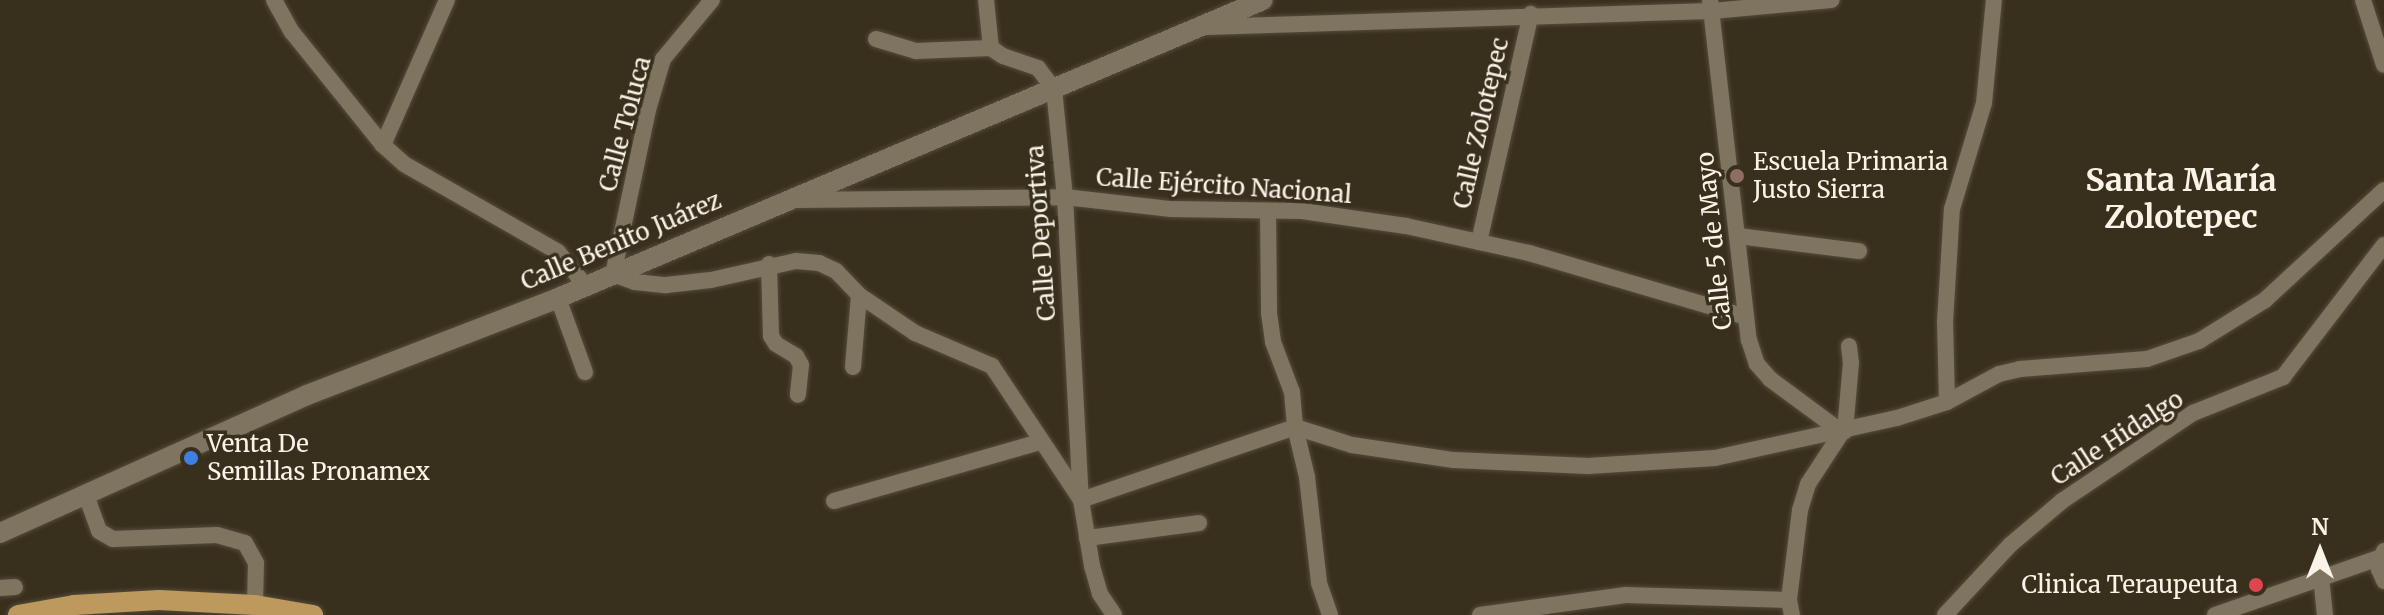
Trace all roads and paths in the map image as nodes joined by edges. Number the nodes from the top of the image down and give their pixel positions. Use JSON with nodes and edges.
{"nodes":[{"id":1,"x":274,"y":0,"type":"edge"},
{"id":2,"x":447,"y":0,"type":"edge"},
{"id":3,"x":712,"y":0,"type":"edge"},
{"id":4,"x":986,"y":0,"type":"edge"},
{"id":5,"x":1263,"y":0,"type":"edge"},
{"id":6,"x":1831,"y":0,"type":"edge"},
{"id":7,"x":1994,"y":0,"type":"edge"},
{"id":8,"x":2363,"y":0,"type":"edge"},
{"id":9,"x":1711,"y":5,"type":"edge"},
{"id":10,"x":1531,"y":14,"type":"junction"},
{"id":11,"x":1197,"y":28,"type":"junction"},
{"id":12,"x":876,"y":39,"type":"dead end"},
{"id":13,"x":991,"y":48,"type":"junction"},
{"id":14,"x":2384,"y":65,"type":"edge"},
{"id":15,"x":1054,"y":89,"type":"junction"},
{"id":16,"x":383,"y":145,"type":"junction"},
{"id":17,"x":2384,"y":190,"type":"edge"},
{"id":18,"x":1065,"y":197,"type":"junction"},
{"id":19,"x":783,"y":201,"type":"junction"},
{"id":20,"x":1268,"y":211,"type":"junction"},
{"id":21,"x":1738,"y":236,"type":"junction"},
{"id":22,"x":1479,"y":242,"type":"junction"},
{"id":23,"x":2384,"y":245,"type":"edge"},
{"id":24,"x":1859,"y":251,"type":"dead end"},
{"id":25,"x":769,"y":264,"type":"junction"},
{"id":26,"x":613,"y":274,"type":"junction"},
{"id":27,"x":585,"y":285,"type":"junction"},
{"id":28,"x":859,"y":295,"type":"junction"},
{"id":29,"x":558,"y":298,"type":"junction"},
{"id":30,"x":1746,"y":317,"type":"junction"},
{"id":31,"x":1849,"y":346,"type":"dead end"},
{"id":32,"x":853,"y":367,"type":"dead end"},
{"id":33,"x":585,"y":372,"type":"dead end"},
{"id":34,"x":798,"y":395,"type":"dead end"},
{"id":35,"x":1947,"y":402,"type":"junction"},
{"id":36,"x":1295,"y":427,"type":"junction"},
{"id":37,"x":1843,"y":432,"type":"junction"},
{"id":38,"x":1040,"y":442,"type":"junction"},
{"id":39,"x":86,"y":495,"type":"junction"},
{"id":40,"x":1081,"y":500,"type":"junction"},
{"id":41,"x":834,"y":501,"type":"dead end"},
{"id":42,"x":1199,"y":523,"type":"dead end"},
{"id":43,"x":0,"y":533,"type":"edge"},
{"id":44,"x":1087,"y":538,"type":"junction"},
{"id":45,"x":2383,"y":555,"type":"edge"},
{"id":46,"x":2321,"y":577,"type":"junction"},
{"id":47,"x":2384,"y":581,"type":"edge"},
{"id":48,"x":255,"y":605,"type":"junction"},
{"id":49,"x":160,"y":607,"type":"edge"},
{"id":50,"x":1791,"y":608,"type":"edge"},
{"id":51,"x":18,"y":615,"type":"edge"},
{"id":52,"x":313,"y":615,"type":"edge"},
{"id":53,"x":1114,"y":615,"type":"edge"},
{"id":54,"x":1330,"y":615,"type":"edge"},
{"id":55,"x":1480,"y":615,"type":"edge"},
{"id":56,"x":1945,"y":615,"type":"edge"},
{"id":57,"x":2215,"y":615,"type":"edge"},
{"id":58,"x":2325,"y":615,"type":"edge"}],
"edges":[{"from":1,"to":16,"type":"street"},
{"from":2,"to":16,"type":"street"},
{"from":3,"to":26,"type":"street","name":"Calle Toluca"},
{"from":4,"to":13,"type":"street"},
{"from":5,"to":11,"type":"main road","name":"Calle Benito Juárez"},
{"from":6,"to":9,"type":"street"},
{"from":7,"to":35,"type":"street"},
{"from":8,"to":14,"type":"street"},
{"from":9,"to":10,"type":"street"},
{"from":9,"to":21,"type":"street","name":"Calle 5 de Mayo"},
{"from":10,"to":11,"type":"street"},
{"from":10,"to":22,"type":"street","name":"Calle Zolotepec"},
{"from":11,"to":15,"type":"main road","name":"Calle Benito Juárez"},
{"from":12,"to":13,"type":"street"},
{"from":13,"to":15,"type":"street"},
{"from":15,"to":18,"type":"street","name":"Calle Deportiva"},
{"from":15,"to":19,"type":"main road","name":"Calle Benito Juárez"},
{"from":16,"to":27,"type":"street"},
{"from":17,"to":35,"type":"street"},
{"from":18,"to":19,"type":"street","name":"Calle Ejército Nacional"},
{"from":18,"to":20,"type":"street","name":"Calle Ejército Nacional"},
{"from":18,"to":40,"type":"street","name":"Calle Deportiva"},
{"from":19,"to":26,"type":"main road","name":"Calle Benito Juárez"},
{"from":20,"to":22,"type":"street","name":"Calle Ejército Nacional"},
{"from":20,"to":36,"type":"street"},
{"from":21,"to":24,"type":"street"},
{"from":21,"to":30,"type":"street","name":"Calle 5 de Mayo"},
{"from":22,"to":30,"type":"street","name":"Calle Ejército Nacional"},
{"from":23,"to":56,"type":"street","name":"Calle Hidalgo"},
{"from":25,"to":26,"type":"street"},
{"from":25,"to":28,"type":"street"},
{"from":25,"to":34,"type":"street"},
{"from":26,"to":27,"type":"main road","name":"Calle Benito Juárez"},
{"from":27,"to":29,"type":"main road","name":"Calle Benito Juárez"},
{"from":28,"to":32,"type":"street"},
{"from":28,"to":38,"type":"street"},
{"from":29,"to":33,"type":"street"},
{"from":29,"to":39,"type":"main road","name":"Calle Benito Juárez"},
{"from":30,"to":37,"type":"street","name":"Calle 5 de Mayo"},
{"from":31,"to":37,"type":"street"},
{"from":35,"to":37,"type":"street"},
{"from":36,"to":37,"type":"street"},
{"from":36,"to":40,"type":"street"},
{"from":36,"to":54,"type":"street"},
{"from":37,"to":50,"type":"street"},
{"from":38,"to":40,"type":"street"},
{"from":38,"to":41,"type":"street"},
{"from":39,"to":43,"type":"main road","name":"Calle Benito Juárez"},
{"from":39,"to":48,"type":"street"},
{"from":40,"to":44,"type":"street","name":"Calle Deportiva"},
{"from":42,"to":44,"type":"street"},
{"from":44,"to":53,"type":"street","name":"Calle Deportiva"},
{"from":45,"to":46,"type":"street"},
{"from":45,"to":47,"type":"street"},
{"from":46,"to":57,"type":"street"},
{"from":46,"to":58,"type":"street"},
{"from":48,"to":49,"type":"main road"},
{"from":48,"to":52,"type":"main road"},
{"from":49,"to":51,"type":"main road"},
{"from":50,"to":55,"type":"street"}]}
